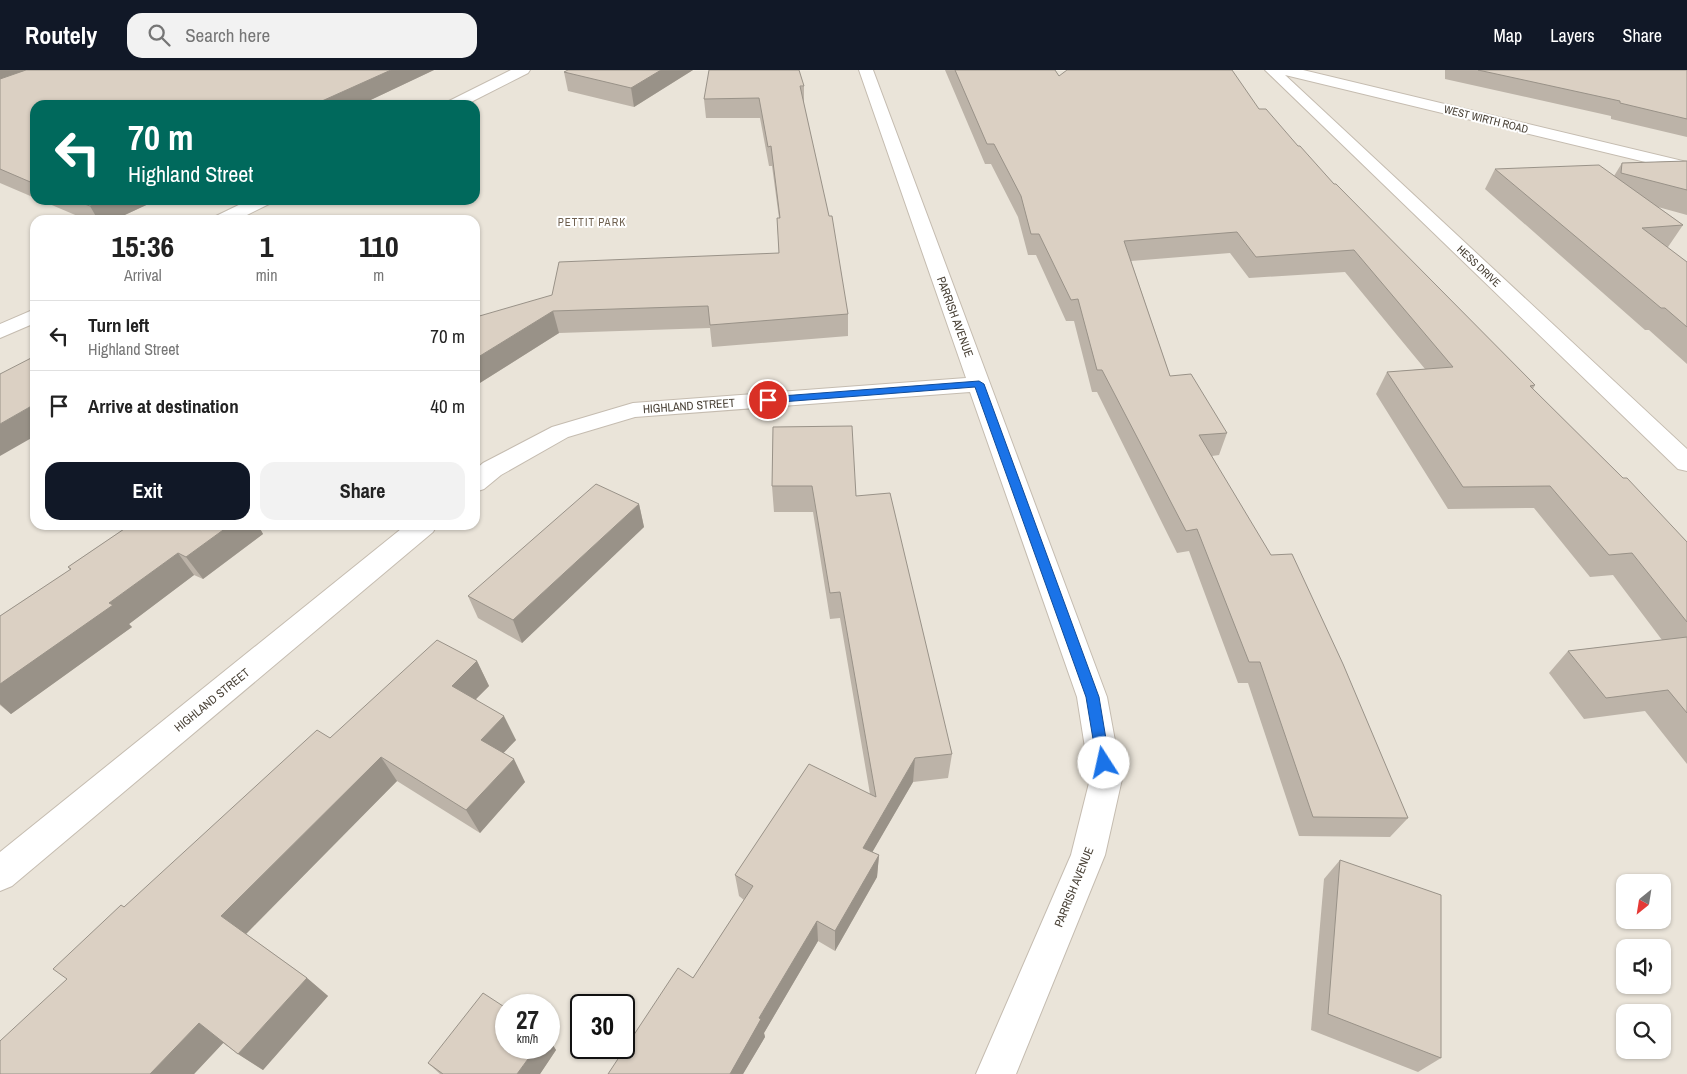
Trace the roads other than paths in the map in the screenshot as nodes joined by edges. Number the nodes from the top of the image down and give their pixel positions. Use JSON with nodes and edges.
{"nodes":[{"id":1,"x":522,"y":70,"type":"edge"},
{"id":2,"x":866,"y":70,"type":"edge"},
{"id":3,"x":1272,"y":70,"type":"edge"},
{"id":4,"x":1285,"y":70,"type":"edge"},
{"id":5,"x":463,"y":100,"type":"edge"},
{"id":6,"x":1687,"y":167,"type":"edge"},
{"id":7,"x":253,"y":205,"type":"edge"},
{"id":8,"x":234,"y":215,"type":"edge"},
{"id":9,"x":30,"y":317,"type":"edge"},
{"id":10,"x":0,"y":332,"type":"edge"},
{"id":11,"x":979,"y":384,"type":"junction"},
{"id":12,"x":1687,"y":463,"type":"edge"},
{"id":13,"x":480,"y":479,"type":"edge"},
{"id":14,"x":418,"y":530,"type":"edge"},
{"id":15,"x":0,"y":874,"type":"edge"},
{"id":16,"x":996,"y":1074,"type":"edge"}],
"edges":[{"from":1,"to":5,"type":"street"},
{"from":2,"to":11,"type":"street","name":"PARRISH AVENUE"},
{"from":3,"to":12,"type":"street","name":"HESS DRIVE"},
{"from":4,"to":6,"type":"street","name":"WEST WIRTH ROAD"},
{"from":7,"to":8,"type":"street"},
{"from":9,"to":10,"type":"street"},
{"from":11,"to":13,"type":"street","name":"HIGHLAND STREET"},
{"from":11,"to":16,"type":"street","name":"PARRISH AVENUE"},
{"from":14,"to":15,"type":"street","name":"HIGHLAND STREET"}]}
